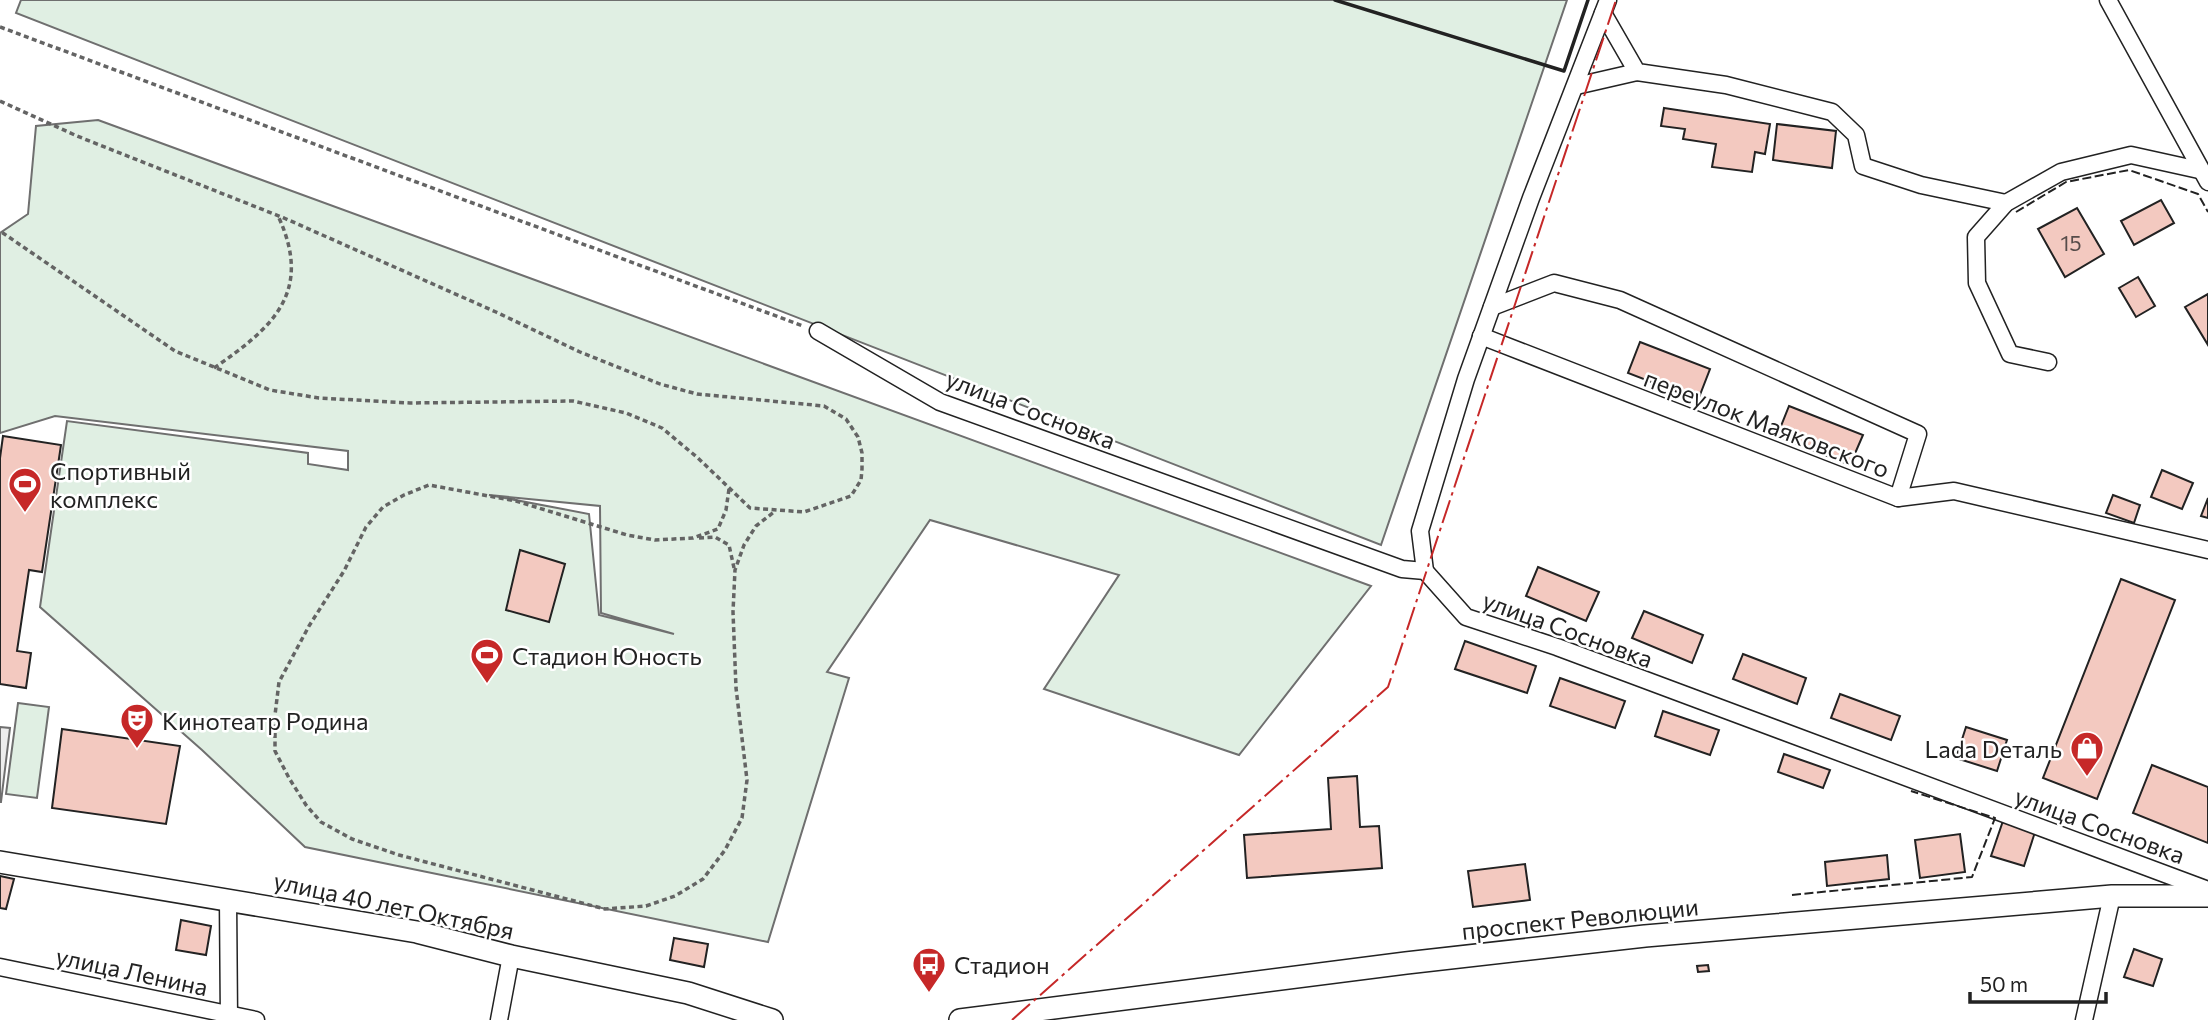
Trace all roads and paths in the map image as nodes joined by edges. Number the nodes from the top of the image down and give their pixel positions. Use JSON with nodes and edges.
{"nodes":[{"id":1,"x":2108,"y":0,"type":"edge"},
{"id":2,"x":1605,"y":7,"type":"edge"},
{"id":3,"x":0,"y":27,"type":"edge"},
{"id":4,"x":1637,"y":72,"type":"junction"},
{"id":5,"x":1576,"y":86,"type":"junction"},
{"id":6,"x":0,"y":102,"type":"edge"},
{"id":7,"x":2204,"y":176,"type":"edge"},
{"id":8,"x":2006,"y":203,"type":"junction"},
{"id":9,"x":278,"y":216,"type":"junction"},
{"id":10,"x":0,"y":231,"type":"edge"},
{"id":11,"x":1492,"y":307,"type":"junction"},
{"id":12,"x":818,"y":331,"type":"joint"},
{"id":13,"x":1481,"y":336,"type":"junction"},
{"id":14,"x":2048,"y":362,"type":"dead end"},
{"id":15,"x":214,"y":368,"type":"junction"},
{"id":16,"x":729,"y":489,"type":"junction"},
{"id":17,"x":1898,"y":498,"type":"junction"},
{"id":18,"x":776,"y":511,"type":"junction"},
{"id":19,"x":693,"y":538,"type":"junction"},
{"id":20,"x":2208,"y":550,"type":"edge"},
{"id":21,"x":735,"y":570,"type":"junction"},
{"id":22,"x":1425,"y":571,"type":"junction"},
{"id":23,"x":0,"y":862,"type":"edge"},
{"id":24,"x":2208,"y":890,"type":"edge"},
{"id":25,"x":2112,"y":896,"type":"junction"},
{"id":26,"x":2208,"y":896,"type":"edge"},
{"id":27,"x":228,"y":899,"type":"junction"},
{"id":28,"x":512,"y":956,"type":"junction"},
{"id":29,"x":0,"y":967,"type":"edge"},
{"id":30,"x":229,"y":1017,"type":"edge"},
{"id":31,"x":256,"y":1020,"type":"edge"},
{"id":32,"x":499,"y":1020,"type":"edge"},
{"id":33,"x":772,"y":1020,"type":"edge"},
{"id":34,"x":960,"y":1020,"type":"edge"},
{"id":35,"x":2084,"y":1020,"type":"edge"}],
"edges":[{"from":1,"to":7,"type":"street"},
{"from":2,"to":4,"type":"street"},
{"from":2,"to":5,"type":"street"},
{"from":3,"to":12,"type":"path"},
{"from":4,"to":5,"type":"street"},
{"from":4,"to":8,"type":"street"},
{"from":5,"to":11,"type":"street"},
{"from":6,"to":9,"type":"path"},
{"from":7,"to":8,"type":"street"},
{"from":8,"to":14,"type":"street"},
{"from":9,"to":15,"type":"path"},
{"from":9,"to":18,"type":"path"},
{"from":10,"to":15,"type":"path"},
{"from":11,"to":13,"type":"street"},
{"from":11,"to":17,"type":"street"},
{"from":12,"to":22,"type":"street","name":"улица Сосновка"},
{"from":13,"to":17,"type":"street","name":"переулок Маяковского"},
{"from":13,"to":22,"type":"street"},
{"from":15,"to":16,"type":"path"},
{"from":16,"to":18,"type":"path"},
{"from":16,"to":19,"type":"path"},
{"from":17,"to":20,"type":"street","name":"переулок Маяковского"},
{"from":18,"to":21,"type":"path"},
{"from":19,"to":21,"type":"path"},
{"from":19,"to":21,"type":"path"},
{"from":22,"to":24,"type":"street","name":"улица Сосновка"},
{"from":23,"to":27,"type":"street","name":"улица 40 лет Октября"},
{"from":25,"to":26,"type":"street","name":"проспект Революции"},
{"from":25,"to":34,"type":"street","name":"проспект Революции"},
{"from":25,"to":35,"type":"street"},
{"from":27,"to":28,"type":"street","name":"улица 40 лет Октября"},
{"from":27,"to":30,"type":"street"},
{"from":28,"to":32,"type":"street"},
{"from":28,"to":33,"type":"street","name":"улица 40 лет Октября"},
{"from":29,"to":30,"type":"street","name":"улица Ленина"},
{"from":30,"to":31,"type":"street","name":"улица Ленина"}]}
